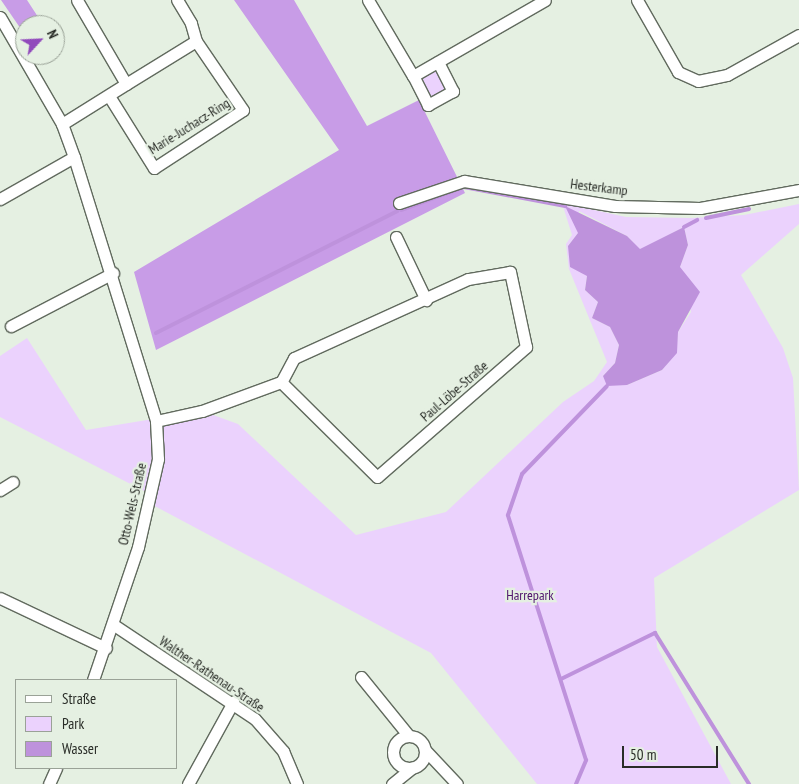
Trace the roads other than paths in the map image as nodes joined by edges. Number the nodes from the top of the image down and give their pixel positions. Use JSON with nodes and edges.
{"nodes":[{"id":1,"x":77,"y":0,"type":"edge"},
{"id":2,"x":177,"y":0,"type":"edge"},
{"id":3,"x":545,"y":0,"type":"edge"},
{"id":4,"x":637,"y":0,"type":"edge"},
{"id":5,"x":370,"y":1,"type":"edge"},
{"id":6,"x":0,"y":17,"type":"edge"},
{"id":7,"x":799,"y":35,"type":"edge"},
{"id":8,"x":196,"y":41,"type":"junction"},
{"id":9,"x":438,"y":62,"type":"junction"},
{"id":10,"x":413,"y":76,"type":"junction"},
{"id":11,"x":126,"y":84,"type":"junction"},
{"id":12,"x":109,"y":96,"type":"junction"},
{"id":13,"x":62,"y":124,"type":"junction"},
{"id":14,"x":74,"y":157,"type":"junction"},
{"id":15,"x":799,"y":190,"type":"edge"},
{"id":16,"x":0,"y":199,"type":"edge"},
{"id":17,"x":399,"y":203,"type":"dead end"},
{"id":18,"x":396,"y":237,"type":"dead end"},
{"id":19,"x":113,"y":272,"type":"junction"},
{"id":20,"x":426,"y":300,"type":"junction"},
{"id":21,"x":11,"y":326,"type":"dead end"},
{"id":22,"x":281,"y":382,"type":"junction"},
{"id":23,"x":156,"y":421,"type":"junction"},
{"id":24,"x":13,"y":482,"type":"dead end"},
{"id":25,"x":0,"y":490,"type":"edge"},
{"id":26,"x":0,"y":598,"type":"edge"},
{"id":27,"x":114,"y":625,"type":"junction"},
{"id":28,"x":106,"y":648,"type":"junction"},
{"id":29,"x":361,"y":677,"type":"dead end"},
{"id":30,"x":93,"y":679,"type":"edge"},
{"id":31,"x":233,"y":702,"type":"junction"},
{"id":32,"x":409,"y":736,"type":"junction"},
{"id":33,"x":426,"y":751,"type":"junction"},
{"id":34,"x":412,"y":768,"type":"junction"},
{"id":35,"x":56,"y":769,"type":"edge"},
{"id":36,"x":49,"y":784,"type":"edge"},
{"id":37,"x":188,"y":784,"type":"edge"},
{"id":38,"x":297,"y":784,"type":"edge"},
{"id":39,"x":392,"y":784,"type":"edge"},
{"id":40,"x":457,"y":784,"type":"edge"}],
"edges":[{"from":1,"to":11,"type":"street"},
{"from":2,"to":8,"type":"street","name":"Marie-Juchacz-Ring"},
{"from":3,"to":9,"type":"street"},
{"from":4,"to":7,"type":"street"},
{"from":5,"to":10,"type":"street"},
{"from":6,"to":13,"type":"street","name":"Otto-Wels-Straße"},
{"from":8,"to":11,"type":"street"},
{"from":8,"to":12,"type":"street","name":"Marie-Juchacz-Ring"},
{"from":9,"to":10,"type":"street"},
{"from":9,"to":10,"type":"street"},
{"from":11,"to":12,"type":"street"},
{"from":12,"to":13,"type":"street"},
{"from":13,"to":14,"type":"street","name":"Otto-Wels-Straße"},
{"from":14,"to":16,"type":"street"},
{"from":14,"to":19,"type":"street","name":"Otto-Wels-Straße"},
{"from":15,"to":17,"type":"street","name":"Hesterkamp"},
{"from":18,"to":20,"type":"street"},
{"from":19,"to":21,"type":"street"},
{"from":19,"to":23,"type":"street","name":"Otto-Wels-Straße"},
{"from":20,"to":22,"type":"street","name":"Paul-Löbe-Straße"},
{"from":20,"to":22,"type":"street","name":"Paul-Löbe-Straße"},
{"from":22,"to":23,"type":"street"},
{"from":23,"to":27,"type":"street","name":"Otto-Wels-Straße"},
{"from":24,"to":25,"type":"street"},
{"from":26,"to":28,"type":"street"},
{"from":27,"to":28,"type":"street","name":"Otto-Wels-Straße"},
{"from":27,"to":31,"type":"street","name":"Walther-Rathenau-Straße"},
{"from":28,"to":30,"type":"street","name":"Otto-Wels-Straße"},
{"from":29,"to":32,"type":"street"},
{"from":31,"to":37,"type":"street"},
{"from":31,"to":38,"type":"street","name":"Walther-Rathenau-Straße"},
{"from":32,"to":33,"type":"street"},
{"from":32,"to":34,"type":"street"},
{"from":33,"to":34,"type":"street"},
{"from":33,"to":40,"type":"street"},
{"from":34,"to":39,"type":"street"},
{"from":35,"to":36,"type":"street"}]}
